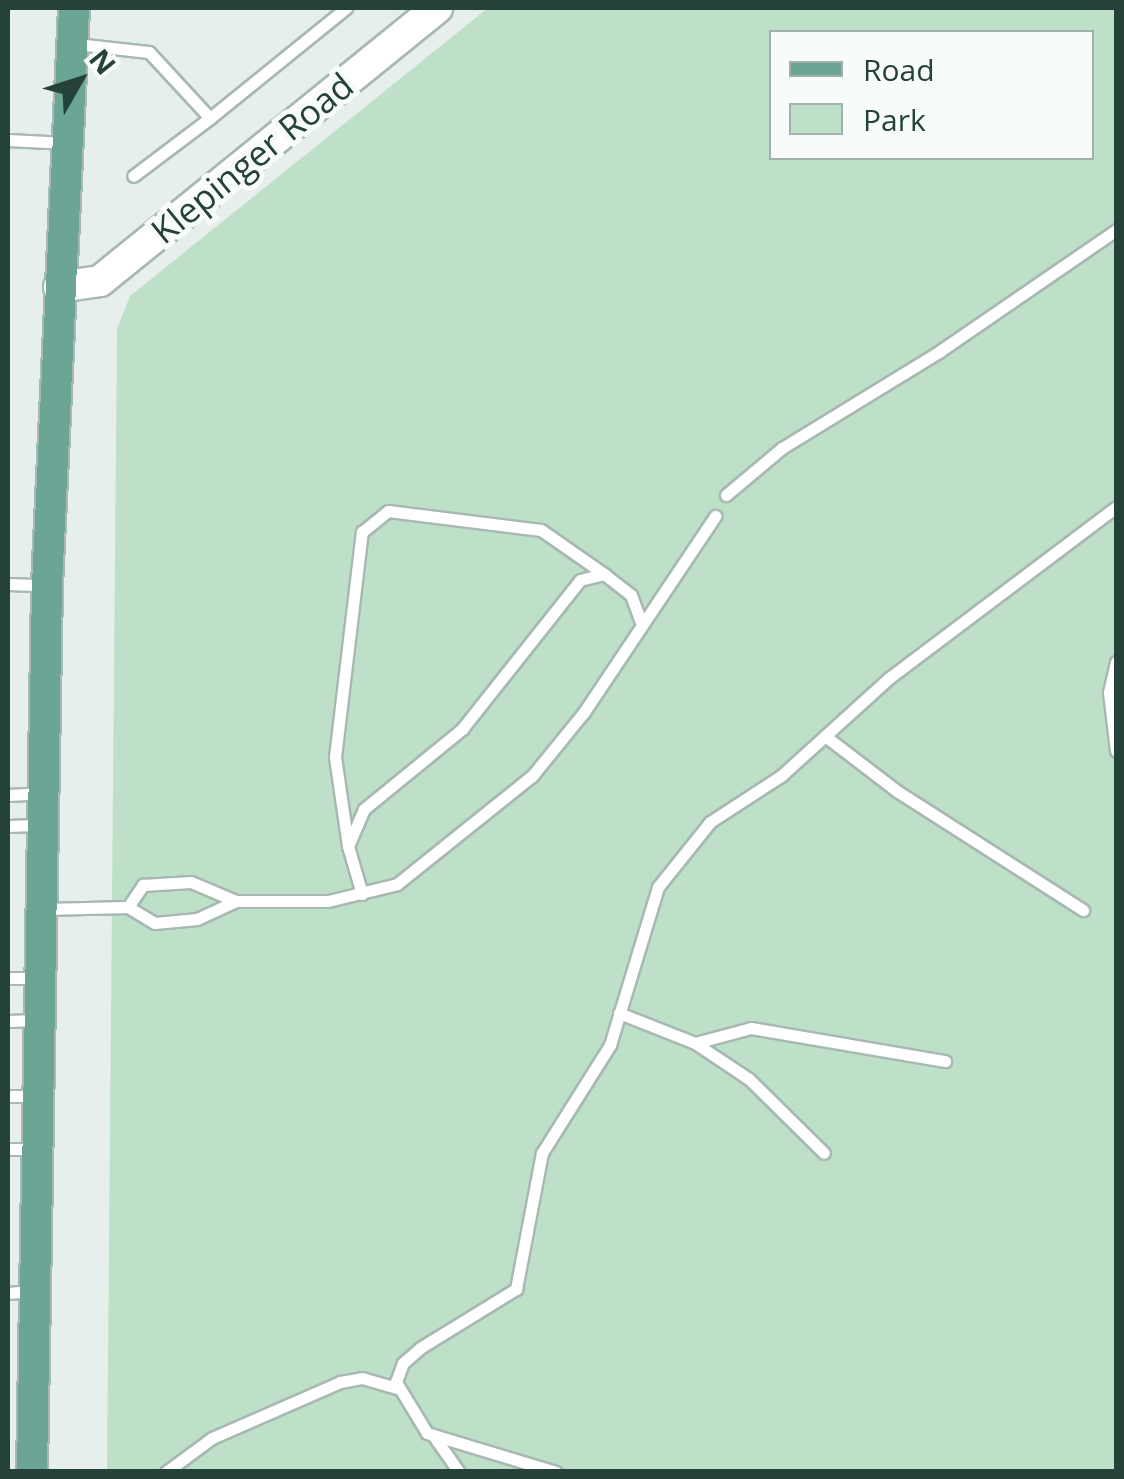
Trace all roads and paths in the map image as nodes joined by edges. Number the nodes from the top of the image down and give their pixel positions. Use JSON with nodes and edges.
{"nodes":[{"id":1,"x":74,"y":8,"type":"edge"},
{"id":2,"x":346,"y":8,"type":"edge"},
{"id":3,"x":436,"y":8,"type":"edge"},
{"id":4,"x":72,"y":44,"type":"junction"},
{"id":5,"x":210,"y":118,"type":"junction"},
{"id":6,"x":8,"y":140,"type":"edge"},
{"id":7,"x":67,"y":144,"type":"junction"},
{"id":8,"x":134,"y":176,"type":"dead end"},
{"id":9,"x":1116,"y":230,"type":"edge"},
{"id":10,"x":59,"y":287,"type":"junction"},
{"id":11,"x":726,"y":495,"type":"dead end"},
{"id":12,"x":1116,"y":507,"type":"edge"},
{"id":13,"x":715,"y":516,"type":"dead end"},
{"id":14,"x":604,"y":574,"type":"junction"},
{"id":15,"x":8,"y":584,"type":"edge"},
{"id":16,"x":47,"y":585,"type":"junction"},
{"id":17,"x":640,"y":620,"type":"junction"},
{"id":18,"x":1116,"y":662,"type":"edge"},
{"id":19,"x":825,"y":736,"type":"junction"},
{"id":20,"x":1116,"y":751,"type":"edge"},
{"id":21,"x":42,"y":793,"type":"junction"},
{"id":22,"x":8,"y":795,"type":"edge"},
{"id":23,"x":42,"y":825,"type":"junction"},
{"id":24,"x":8,"y":826,"type":"edge"},
{"id":25,"x":348,"y":846,"type":"junction"},
{"id":26,"x":362,"y":894,"type":"junction"},
{"id":27,"x":236,"y":901,"type":"junction"},
{"id":28,"x":128,"y":907,"type":"junction"},
{"id":29,"x":40,"y":909,"type":"junction"},
{"id":30,"x":1083,"y":910,"type":"dead end"},
{"id":31,"x":22,"y":978,"type":"edge"},
{"id":32,"x":619,"y":1013,"type":"junction"},
{"id":33,"x":22,"y":1021,"type":"edge"},
{"id":34,"x":695,"y":1043,"type":"junction"},
{"id":35,"x":946,"y":1061,"type":"dead end"},
{"id":36,"x":21,"y":1096,"type":"edge"},
{"id":37,"x":21,"y":1149,"type":"edge"},
{"id":38,"x":824,"y":1153,"type":"dead end"},
{"id":39,"x":20,"y":1292,"type":"edge"},
{"id":40,"x":32,"y":1369,"type":"junction"},
{"id":41,"x":397,"y":1388,"type":"junction"},
{"id":42,"x":8,"y":1409,"type":"edge"},
{"id":43,"x":432,"y":1435,"type":"junction"},
{"id":44,"x":32,"y":1472,"type":"edge"},
{"id":45,"x":166,"y":1472,"type":"edge"},
{"id":46,"x":459,"y":1472,"type":"edge"},
{"id":47,"x":556,"y":1472,"type":"edge"}],
"edges":[{"from":1,"to":4,"type":"main road"},
{"from":2,"to":5,"type":"lane"},
{"from":3,"to":10,"type":"street","name":"Klepinger Road"},
{"from":4,"to":5,"type":"lane"},
{"from":4,"to":7,"type":"main road"},
{"from":5,"to":8,"type":"lane"},
{"from":6,"to":7,"type":"lane"},
{"from":7,"to":10,"type":"main road"},
{"from":9,"to":11,"type":"lane"},
{"from":10,"to":16,"type":"main road"},
{"from":12,"to":19,"type":"lane"},
{"from":13,"to":17,"type":"lane"},
{"from":14,"to":17,"type":"lane"},
{"from":14,"to":25,"type":"lane"},
{"from":14,"to":25,"type":"lane"},
{"from":15,"to":16,"type":"lane"},
{"from":16,"to":21,"type":"main road"},
{"from":17,"to":26,"type":"lane"},
{"from":18,"to":20,"type":"lane"},
{"from":19,"to":30,"type":"lane"},
{"from":19,"to":32,"type":"lane"},
{"from":21,"to":22,"type":"lane"},
{"from":21,"to":23,"type":"main road"},
{"from":23,"to":24,"type":"lane"},
{"from":23,"to":29,"type":"main road"},
{"from":25,"to":26,"type":"lane"},
{"from":26,"to":27,"type":"lane"},
{"from":27,"to":28,"type":"lane"},
{"from":27,"to":28,"type":"lane"},
{"from":28,"to":29,"type":"lane"},
{"from":29,"to":31,"type":"main road"},
{"from":31,"to":33,"type":"main road"},
{"from":32,"to":34,"type":"lane"},
{"from":32,"to":41,"type":"lane"},
{"from":33,"to":36,"type":"main road"},
{"from":34,"to":35,"type":"lane"},
{"from":34,"to":38,"type":"lane"},
{"from":36,"to":37,"type":"main road"},
{"from":37,"to":39,"type":"main road"},
{"from":39,"to":40,"type":"main road"},
{"from":40,"to":42,"type":"main road"},
{"from":40,"to":44,"type":"main road"},
{"from":41,"to":43,"type":"lane"},
{"from":41,"to":45,"type":"lane"},
{"from":43,"to":46,"type":"lane"},
{"from":43,"to":47,"type":"lane"}]}
